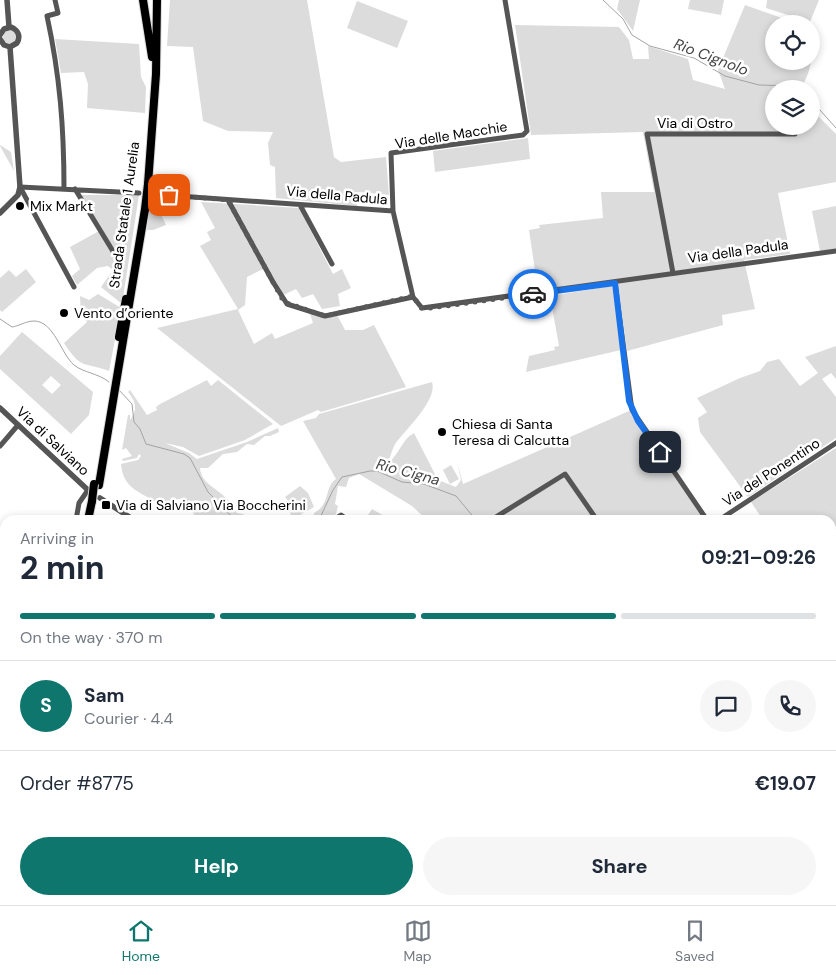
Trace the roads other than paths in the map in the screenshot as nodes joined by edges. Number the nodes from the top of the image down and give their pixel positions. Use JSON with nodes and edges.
{"nodes":[{"id":1,"x":7,"y":0,"type":"edge"},
{"id":2,"x":55,"y":0,"type":"edge"},
{"id":3,"x":143,"y":0,"type":"edge"},
{"id":4,"x":152,"y":0,"type":"edge"},
{"id":5,"x":157,"y":0,"type":"edge"},
{"id":6,"x":162,"y":0,"type":"edge"},
{"id":7,"x":505,"y":0,"type":"edge"},
{"id":8,"x":9,"y":27,"type":"junction"},
{"id":9,"x":0,"y":35,"type":"edge"},
{"id":10,"x":157,"y":38,"type":"junction"},
{"id":11,"x":0,"y":39,"type":"edge"},
{"id":12,"x":10,"y":47,"type":"junction"},
{"id":13,"x":152,"y":57,"type":"junction"},
{"id":14,"x":765,"y":134,"type":"edge"},
{"id":15,"x":146,"y":184,"type":"junction"},
{"id":16,"x":20,"y":187,"type":"junction"},
{"id":17,"x":64,"y":189,"type":"junction"},
{"id":18,"x":75,"y":190,"type":"junction"},
{"id":19,"x":139,"y":193,"type":"dead end"},
{"id":20,"x":150,"y":194,"type":"dead end"},
{"id":21,"x":228,"y":200,"type":"junction"},
{"id":22,"x":300,"y":205,"type":"junction"},
{"id":23,"x":393,"y":211,"type":"junction"},
{"id":24,"x":0,"y":213,"type":"edge"},
{"id":25,"x":836,"y":251,"type":"edge"},
{"id":26,"x":114,"y":253,"type":"dead end"},
{"id":27,"x":332,"y":264,"type":"dead end"},
{"id":28,"x":673,"y":273,"type":"junction"},
{"id":29,"x":615,"y":283,"type":"junction"},
{"id":30,"x":74,"y":287,"type":"dead end"},
{"id":31,"x":413,"y":296,"type":"junction"},
{"id":32,"x":0,"y":408,"type":"edge"},
{"id":33,"x":18,"y":425,"type":"junction"},
{"id":34,"x":836,"y":443,"type":"edge"},
{"id":35,"x":0,"y":446,"type":"edge"},
{"id":36,"x":93,"y":488,"type":"junction"},
{"id":37,"x":96,"y":500,"type":"junction"},
{"id":38,"x":77,"y":515,"type":"edge"},
{"id":39,"x":90,"y":515,"type":"edge"},
{"id":40,"x":94,"y":515,"type":"edge"},
{"id":41,"x":124,"y":515,"type":"edge"},
{"id":42,"x":499,"y":515,"type":"edge"},
{"id":43,"x":594,"y":515,"type":"edge"},
{"id":44,"x":704,"y":515,"type":"edge"},
{"id":45,"x":727,"y":515,"type":"edge"}],
"edges":[{"from":1,"to":8,"type":"street"},
{"from":2,"to":17,"type":"street"},
{"from":3,"to":13,"type":"highway"},
{"from":4,"to":13,"type":"highway","name":"Strada Statale 1 Aurelia"},
{"from":5,"to":10,"type":"highway","name":"Strada Statale 1 Aurelia"},
{"from":6,"to":10,"type":"highway"},
{"from":7,"to":23,"type":"street","name":"Via delle Macchie"},
{"from":8,"to":9,"type":"street"},
{"from":8,"to":12,"type":"street"},
{"from":10,"to":15,"type":"highway","name":"Strada Statale 1 Aurelia"},
{"from":11,"to":12,"type":"street"},
{"from":12,"to":16,"type":"street"},
{"from":13,"to":15,"type":"highway","name":"Strada Statale 1 Aurelia"},
{"from":14,"to":28,"type":"street","name":"Via di Ostro"},
{"from":15,"to":36,"type":"highway","name":"Strada Statale 1 Aurelia","bridge":true},
{"from":16,"to":17,"type":"street"},
{"from":16,"to":24,"type":"street"},
{"from":16,"to":30,"type":"street"},
{"from":17,"to":18,"type":"street"},
{"from":18,"to":19,"type":"street"},
{"from":18,"to":26,"type":"street"},
{"from":20,"to":21,"type":"street","name":"Via della Padula"},
{"from":21,"to":22,"type":"street","name":"Via della Padula"},
{"from":21,"to":31,"type":"street"},
{"from":22,"to":23,"type":"street","name":"Via della Padula"},
{"from":22,"to":27,"type":"street"},
{"from":23,"to":31,"type":"street","name":"Via della Padula"},
{"from":25,"to":28,"type":"street","name":"Via della Padula"},
{"from":28,"to":29,"type":"street","name":"Via della Padula"},
{"from":29,"to":31,"type":"street","name":"Via della Padula"},
{"from":29,"to":44,"type":"street"},
{"from":32,"to":33,"type":"street","name":"Via di Salviano"},
{"from":33,"to":35,"type":"street"},
{"from":33,"to":36,"type":"street","name":"Via di Salviano"},
{"from":34,"to":45,"type":"street","name":"Via del Ponentino"},
{"from":36,"to":37,"type":"highway","name":"Strada Statale 1 Aurelia","bridge":true},
{"from":36,"to":38,"type":"street"},
{"from":37,"to":39,"type":"highway","name":"Strada Statale 1 Aurelia"},
{"from":37,"to":40,"type":"highway","name":"Strada Statale 1 Aurelia"},
{"from":37,"to":41,"type":"street"},
{"from":42,"to":43,"type":"street"}]}
